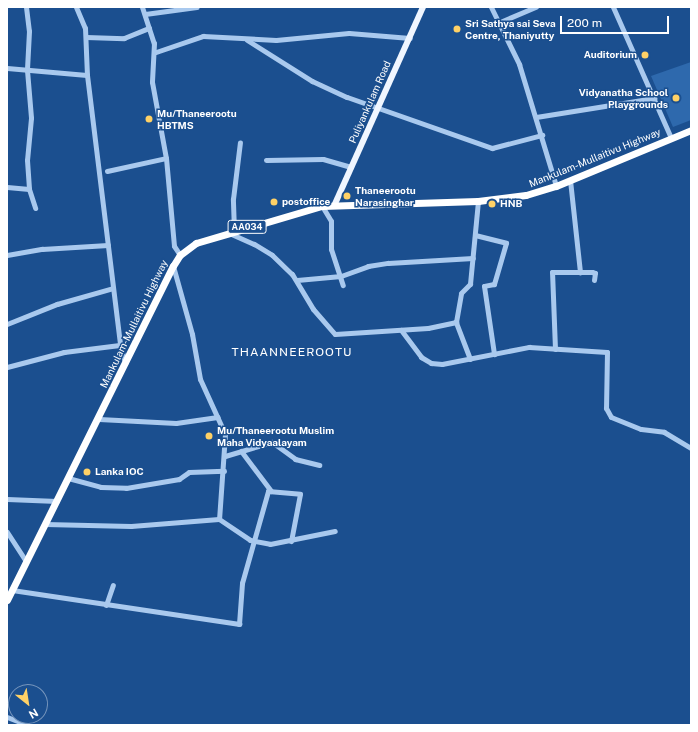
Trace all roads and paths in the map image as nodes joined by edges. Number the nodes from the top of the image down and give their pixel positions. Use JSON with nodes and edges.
{"nodes":[{"id":1,"x":26,"y":7,"type":"edge"},
{"id":2,"x":76,"y":7,"type":"edge"},
{"id":3,"x":142,"y":7,"type":"edge"},
{"id":4,"x":197,"y":7,"type":"edge"},
{"id":5,"x":423,"y":7,"type":"edge"},
{"id":6,"x":491,"y":7,"type":"edge"},
{"id":7,"x":536,"y":7,"type":"edge"},
{"id":8,"x":614,"y":7,"type":"edge"},
{"id":9,"x":145,"y":14,"type":"junction"},
{"id":10,"x":500,"y":22,"type":"junction"},
{"id":11,"x":149,"y":28,"type":"junction"},
{"id":12,"x":86,"y":37,"type":"junction"},
{"id":13,"x":410,"y":38,"type":"junction"},
{"id":14,"x":247,"y":40,"type":"junction"},
{"id":15,"x":156,"y":52,"type":"junction"},
{"id":16,"x":7,"y":68,"type":"edge"},
{"id":17,"x":27,"y":70,"type":"junction"},
{"id":18,"x":87,"y":75,"type":"junction"},
{"id":19,"x":654,"y":98,"type":"junction"},
{"id":20,"x":378,"y":108,"type":"junction"},
{"id":21,"x":536,"y":117,"type":"junction"},
{"id":22,"x":691,"y":130,"type":"edge"},
{"id":23,"x":542,"y":135,"type":"junction"},
{"id":24,"x":671,"y":138,"type":"junction"},
{"id":25,"x":240,"y":142,"type":"dead end"},
{"id":26,"x":166,"y":158,"type":"junction"},
{"id":27,"x":266,"y":160,"type":"dead end"},
{"id":28,"x":351,"y":167,"type":"junction"},
{"id":29,"x":107,"y":171,"type":"dead end"},
{"id":30,"x":570,"y":180,"type":"junction"},
{"id":31,"x":556,"y":186,"type":"junction"},
{"id":32,"x":7,"y":187,"type":"edge"},
{"id":33,"x":29,"y":189,"type":"junction"},
{"id":34,"x":478,"y":202,"type":"junction"},
{"id":35,"x":322,"y":206,"type":"junction"},
{"id":36,"x":334,"y":206,"type":"junction"},
{"id":37,"x":35,"y":208,"type":"dead end"},
{"id":38,"x":230,"y":232,"type":"junction"},
{"id":39,"x":475,"y":235,"type":"junction"},
{"id":40,"x":108,"y":245,"type":"junction"},
{"id":41,"x":7,"y":255,"type":"edge"},
{"id":42,"x":180,"y":255,"type":"junction"},
{"id":43,"x":472,"y":258,"type":"junction"},
{"id":44,"x":173,"y":266,"type":"junction"},
{"id":45,"x":580,"y":272,"type":"junction"},
{"id":46,"x":341,"y":276,"type":"junction"},
{"id":47,"x":297,"y":280,"type":"junction"},
{"id":48,"x":594,"y":280,"type":"dead end"},
{"id":49,"x":343,"y":285,"type":"dead end"},
{"id":50,"x":113,"y":288,"type":"junction"},
{"id":51,"x":456,"y":322,"type":"junction"},
{"id":52,"x":7,"y":324,"type":"edge"},
{"id":53,"x":400,"y":330,"type":"junction"},
{"id":54,"x":120,"y":344,"type":"junction"},
{"id":55,"x":556,"y":349,"type":"junction"},
{"id":56,"x":494,"y":354,"type":"junction"},
{"id":57,"x":470,"y":359,"type":"junction"},
{"id":58,"x":126,"y":364,"type":"junction"},
{"id":59,"x":7,"y":366,"type":"edge"},
{"id":60,"x":218,"y":417,"type":"junction"},
{"id":61,"x":98,"y":419,"type":"junction"},
{"id":62,"x":691,"y":448,"type":"edge"},
{"id":63,"x":241,"y":451,"type":"junction"},
{"id":64,"x":225,"y":456,"type":"junction"},
{"id":65,"x":319,"y":465,"type":"dead end"},
{"id":66,"x":224,"y":471,"type":"junction"},
{"id":67,"x":68,"y":478,"type":"junction"},
{"id":68,"x":271,"y":491,"type":"junction"},
{"id":69,"x":7,"y":499,"type":"edge"},
{"id":70,"x":57,"y":501,"type":"junction"},
{"id":71,"x":219,"y":520,"type":"junction"},
{"id":72,"x":45,"y":524,"type":"junction"},
{"id":73,"x":335,"y":531,"type":"dead end"},
{"id":74,"x":7,"y":532,"type":"edge"},
{"id":75,"x":256,"y":540,"type":"junction"},
{"id":76,"x":292,"y":541,"type":"junction"},
{"id":77,"x":26,"y":561,"type":"junction"},
{"id":78,"x":113,"y":585,"type":"dead end"},
{"id":79,"x":12,"y":590,"type":"junction"},
{"id":80,"x":7,"y":600,"type":"edge"},
{"id":81,"x":106,"y":605,"type":"junction"},
{"id":82,"x":7,"y":717,"type":"edge"},
{"id":83,"x":28,"y":725,"type":"edge"}],
"edges":[{"from":1,"to":17,"type":"street"},
{"from":2,"to":12,"type":"street"},
{"from":3,"to":9,"type":"street"},
{"from":4,"to":9,"type":"street"},
{"from":5,"to":13,"type":"main road","name":"Puliyankulam Road"},
{"from":6,"to":10,"type":"street"},
{"from":7,"to":10,"type":"street"},
{"from":8,"to":19,"type":"street"},
{"from":9,"to":11,"type":"street"},
{"from":10,"to":21,"type":"street"},
{"from":11,"to":12,"type":"street"},
{"from":11,"to":15,"type":"street"},
{"from":12,"to":18,"type":"street"},
{"from":13,"to":14,"type":"street"},
{"from":13,"to":20,"type":"main road","name":"Puliyankulam Road"},
{"from":14,"to":15,"type":"street"},
{"from":14,"to":20,"type":"street"},
{"from":15,"to":26,"type":"street"},
{"from":16,"to":17,"type":"street"},
{"from":17,"to":18,"type":"street"},
{"from":17,"to":33,"type":"street"},
{"from":18,"to":40,"type":"street"},
{"from":19,"to":21,"type":"street"},
{"from":19,"to":24,"type":"street"},
{"from":20,"to":23,"type":"street"},
{"from":20,"to":28,"type":"main road","name":"Puliyankulam Road"},
{"from":21,"to":23,"type":"street"},
{"from":22,"to":24,"type":"highway","name":"Mankulam-Mullaitivu Highway","number":"AA034"},
{"from":23,"to":31,"type":"street"},
{"from":24,"to":30,"type":"highway","name":"Mankulam-Mullaitivu Highway","number":"AA034"},
{"from":25,"to":38,"type":"street"},
{"from":26,"to":29,"type":"street"},
{"from":26,"to":42,"type":"street"},
{"from":27,"to":28,"type":"street"},
{"from":28,"to":36,"type":"main road","name":"Puliyankulam Road"},
{"from":30,"to":31,"type":"highway","name":"Mankulam-Mullaitivu Highway","number":"AA034"},
{"from":30,"to":45,"type":"street"},
{"from":31,"to":34,"type":"highway","name":"Mankulam-Mullaitivu Highway","number":"AA034"},
{"from":32,"to":33,"type":"street"},
{"from":33,"to":37,"type":"street"},
{"from":34,"to":36,"type":"highway","name":"Mankulam-Mullaitivu Highway","number":"AA034"},
{"from":34,"to":39,"type":"street"},
{"from":35,"to":36,"type":"highway","name":"Mankulam-Mullaitivu Highway","number":"AA034"},
{"from":35,"to":38,"type":"highway","name":"Mankulam-Mullaitivu Highway","number":"AA034"},
{"from":35,"to":46,"type":"street"},
{"from":38,"to":42,"type":"highway","name":"Mankulam-Mullaitivu Highway","number":"AA034"},
{"from":38,"to":47,"type":"street"},
{"from":39,"to":43,"type":"street"},
{"from":39,"to":56,"type":"street"},
{"from":40,"to":41,"type":"street"},
{"from":40,"to":50,"type":"street"},
{"from":42,"to":44,"type":"highway","name":"Mankulam-Mullaitivu Highway","number":"AA034"},
{"from":43,"to":46,"type":"street"},
{"from":43,"to":51,"type":"street"},
{"from":44,"to":58,"type":"highway","name":"Mankulam-Mullaitivu Highway","number":"AA034"},
{"from":44,"to":60,"type":"street"},
{"from":45,"to":48,"type":"street"},
{"from":45,"to":55,"type":"street"},
{"from":46,"to":47,"type":"street"},
{"from":46,"to":49,"type":"street"},
{"from":47,"to":53,"type":"street"},
{"from":50,"to":52,"type":"street"},
{"from":50,"to":54,"type":"street"},
{"from":51,"to":53,"type":"street"},
{"from":51,"to":57,"type":"street"},
{"from":53,"to":57,"type":"street"},
{"from":54,"to":58,"type":"street"},
{"from":54,"to":59,"type":"street"},
{"from":55,"to":56,"type":"street"},
{"from":55,"to":62,"type":"street"},
{"from":56,"to":57,"type":"street"},
{"from":58,"to":61,"type":"highway","name":"Mankulam-Mullaitivu Highway","number":"AA034"},
{"from":60,"to":61,"type":"street"},
{"from":60,"to":64,"type":"street"},
{"from":61,"to":67,"type":"highway","name":"Mankulam-Mullaitivu Highway","number":"AA034"},
{"from":63,"to":64,"type":"street"},
{"from":63,"to":65,"type":"street"},
{"from":63,"to":68,"type":"street"},
{"from":64,"to":66,"type":"street"},
{"from":66,"to":67,"type":"street"},
{"from":66,"to":71,"type":"street"},
{"from":67,"to":70,"type":"highway","name":"Mankulam-Mullaitivu Highway","number":"AA034"},
{"from":68,"to":75,"type":"street"},
{"from":68,"to":76,"type":"street"},
{"from":69,"to":70,"type":"street"},
{"from":70,"to":72,"type":"highway","name":"Mankulam-Mullaitivu Highway","number":"AA034"},
{"from":71,"to":72,"type":"street"},
{"from":71,"to":75,"type":"street"},
{"from":72,"to":77,"type":"highway","name":"Mankulam-Mullaitivu Highway","number":"AA034"},
{"from":73,"to":76,"type":"street"},
{"from":74,"to":77,"type":"street"},
{"from":75,"to":76,"type":"street"},
{"from":75,"to":81,"type":"street"},
{"from":77,"to":79,"type":"highway","name":"Mankulam-Mullaitivu Highway","number":"AA034"},
{"from":78,"to":81,"type":"street"},
{"from":79,"to":80,"type":"highway","name":"Mankulam-Mullaitivu Highway","number":"AA034"},
{"from":79,"to":81,"type":"street"},
{"from":82,"to":83,"type":"street"}]}
